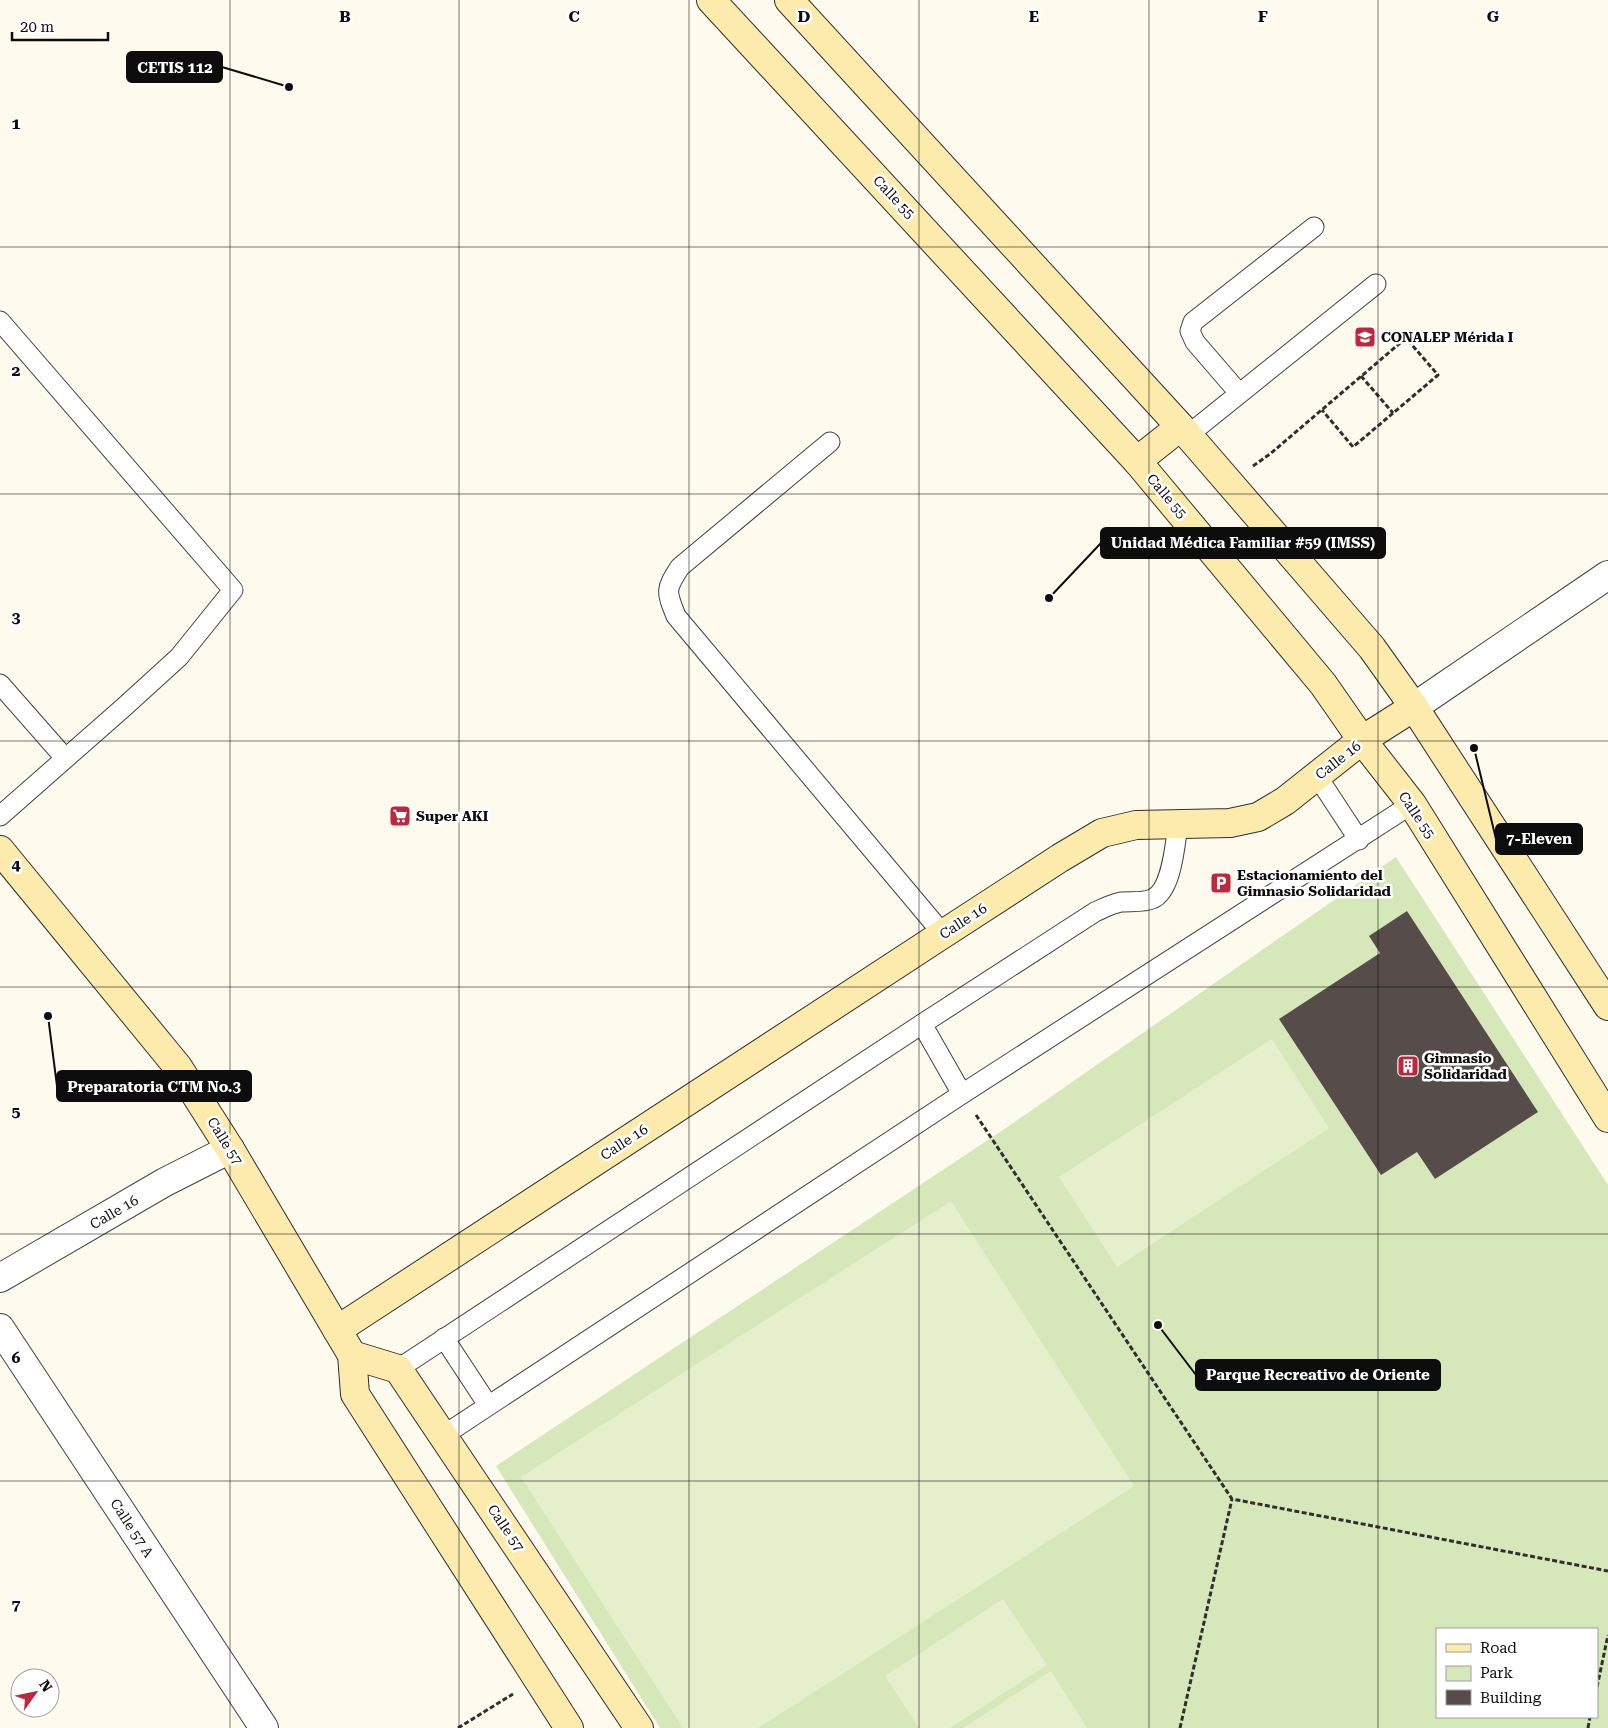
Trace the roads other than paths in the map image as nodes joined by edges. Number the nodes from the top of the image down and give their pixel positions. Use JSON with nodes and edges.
{"nodes":[{"id":1,"x":711,"y":0,"type":"edge"},
{"id":2,"x":789,"y":0,"type":"edge"},
{"id":3,"x":1314,"y":227,"type":"dead end"},
{"id":4,"x":1376,"y":284,"type":"dead end"},
{"id":5,"x":0,"y":321,"type":"edge"},
{"id":6,"x":1239,"y":393,"type":"junction"},
{"id":7,"x":1184,"y":431,"type":"junction"},
{"id":8,"x":830,"y":442,"type":"dead end"},
{"id":9,"x":1137,"y":461,"type":"junction"},
{"id":10,"x":1608,"y":575,"type":"edge"},
{"id":11,"x":0,"y":684,"type":"edge"},
{"id":12,"x":1414,"y":707,"type":"junction"},
{"id":13,"x":1362,"y":740,"type":"junction"},
{"id":14,"x":64,"y":758,"type":"junction"},
{"id":15,"x":1317,"y":776,"type":"junction"},
{"id":16,"x":1412,"y":804,"type":"junction"},
{"id":17,"x":0,"y":816,"type":"edge"},
{"id":18,"x":1178,"y":825,"type":"junction"},
{"id":19,"x":1359,"y":840,"type":"junction"},
{"id":20,"x":0,"y":850,"type":"edge"},
{"id":21,"x":943,"y":934,"type":"junction"},
{"id":22,"x":1608,"y":1006,"type":"edge"},
{"id":23,"x":922,"y":1024,"type":"junction"},
{"id":24,"x":962,"y":1094,"type":"junction"},
{"id":25,"x":1608,"y":1118,"type":"edge"},
{"id":26,"x":230,"y":1148,"type":"junction"},
{"id":27,"x":0,"y":1278,"type":"edge"},
{"id":28,"x":0,"y":1328,"type":"edge"},
{"id":29,"x":337,"y":1330,"type":"junction"},
{"id":30,"x":444,"y":1338,"type":"junction"},
{"id":31,"x":352,"y":1355,"type":"junction"},
{"id":32,"x":398,"y":1369,"type":"junction"},
{"id":33,"x":488,"y":1405,"type":"junction"},
{"id":34,"x":444,"y":1435,"type":"junction"},
{"id":35,"x":264,"y":1728,"type":"edge"},
{"id":36,"x":569,"y":1728,"type":"edge"},
{"id":37,"x":640,"y":1728,"type":"edge"}],
"edges":[{"from":1,"to":9,"type":"street","name":"Calle 55"},
{"from":2,"to":7,"type":"street"},
{"from":3,"to":6,"type":"lane"},
{"from":4,"to":6,"type":"lane"},
{"from":5,"to":14,"type":"lane"},
{"from":6,"to":7,"type":"lane"},
{"from":7,"to":9,"type":"street"},
{"from":7,"to":12,"type":"street"},
{"from":8,"to":21,"type":"lane"},
{"from":9,"to":13,"type":"street","name":"Calle 55"},
{"from":10,"to":12,"type":"street","name":"Calle 16"},
{"from":11,"to":14,"type":"lane"},
{"from":12,"to":13,"type":"street","name":"Calle 16"},
{"from":12,"to":22,"type":"street"},
{"from":13,"to":15,"type":"street","name":"Calle 16"},
{"from":13,"to":16,"type":"street","name":"Calle 55"},
{"from":14,"to":17,"type":"lane"},
{"from":15,"to":18,"type":"street","name":"Calle 16"},
{"from":15,"to":19,"type":"lane"},
{"from":16,"to":19,"type":"lane"},
{"from":16,"to":25,"type":"street","name":"Calle 55"},
{"from":18,"to":21,"type":"street","name":"Calle 16"},
{"from":18,"to":23,"type":"lane"},
{"from":19,"to":24,"type":"lane"},
{"from":20,"to":26,"type":"street","name":"Calle 57"},
{"from":21,"to":29,"type":"street","name":"Calle 16"},
{"from":23,"to":24,"type":"lane"},
{"from":23,"to":30,"type":"lane"},
{"from":24,"to":33,"type":"lane"},
{"from":26,"to":27,"type":"street","name":"Calle 16"},
{"from":26,"to":29,"type":"street","name":"Calle 57"},
{"from":28,"to":35,"type":"street","name":"Calle 57 A"},
{"from":29,"to":31,"type":"street","name":"Calle 57"},
{"from":30,"to":32,"type":"lane"},
{"from":30,"to":33,"type":"lane"},
{"from":31,"to":32,"type":"street"},
{"from":31,"to":36,"type":"street","name":"Calle 57"},
{"from":32,"to":34,"type":"street","name":"Calle 57"},
{"from":33,"to":34,"type":"lane"},
{"from":34,"to":37,"type":"street","name":"Calle 57"}]}
